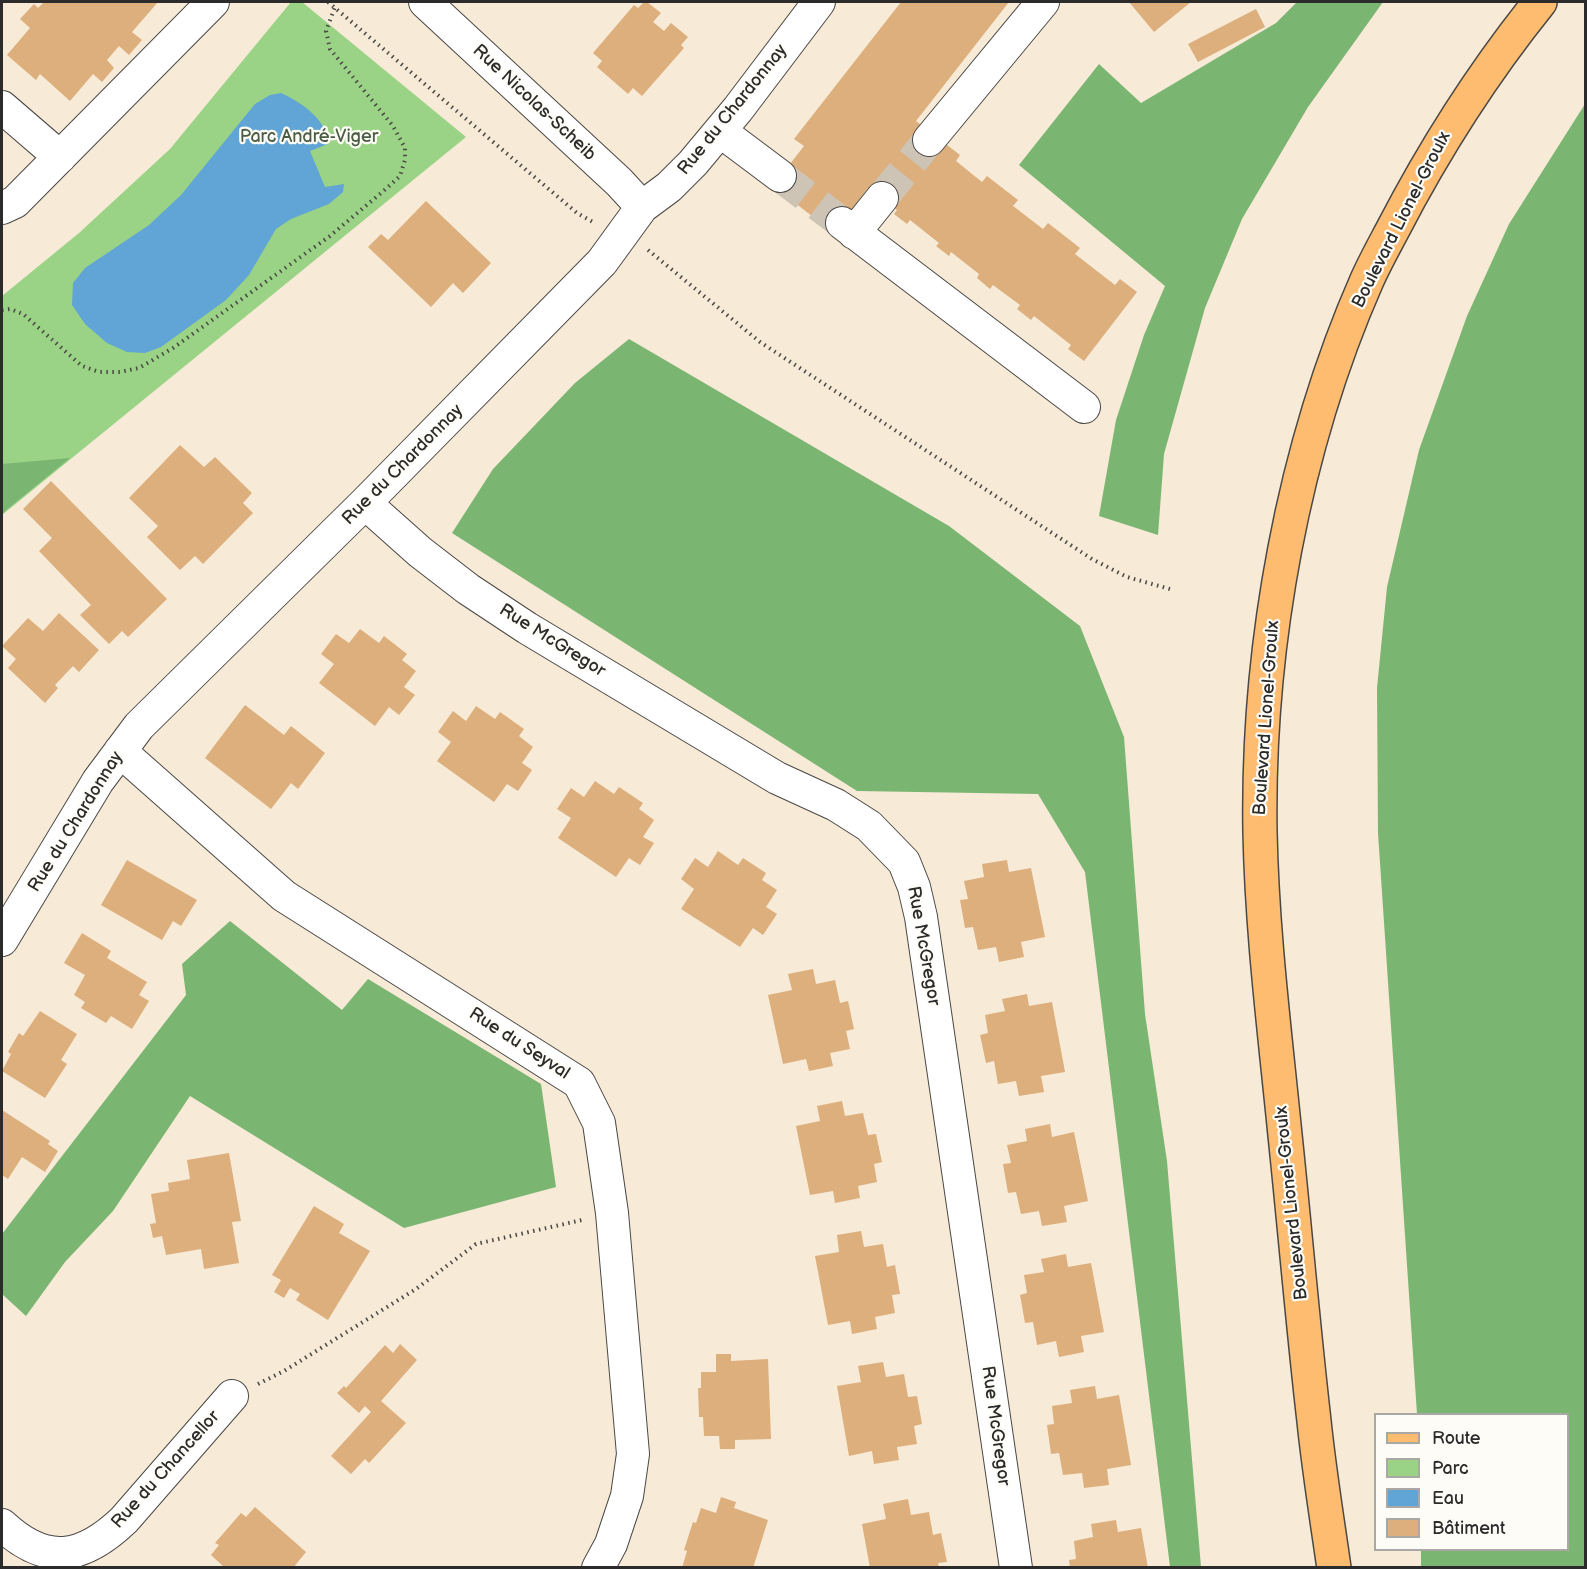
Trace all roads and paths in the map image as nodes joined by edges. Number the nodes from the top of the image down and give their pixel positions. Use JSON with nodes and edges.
{"nodes":[{"id":1,"x":213,"y":2,"type":"edge"},
{"id":2,"x":328,"y":2,"type":"edge"},
{"id":3,"x":425,"y":2,"type":"edge"},
{"id":4,"x":819,"y":2,"type":"edge"},
{"id":5,"x":1042,"y":2,"type":"edge"},
{"id":6,"x":1540,"y":2,"type":"edge"},
{"id":7,"x":335,"y":8,"type":"junction"},
{"id":8,"x":2,"y":107,"type":"edge"},
{"id":9,"x":720,"y":131,"type":"junction"},
{"id":10,"x":929,"y":140,"type":"tunnel mouth"},
{"id":11,"x":60,"y":157,"type":"junction"},
{"id":12,"x":780,"y":176,"type":"tunnel mouth"},
{"id":13,"x":882,"y":198,"type":"tunnel mouth"},
{"id":14,"x":642,"y":207,"type":"junction"},
{"id":15,"x":2,"y":208,"type":"edge"},
{"id":16,"x":622,"y":237,"type":"junction"},
{"id":17,"x":2,"y":310,"type":"edge"},
{"id":18,"x":1084,"y":407,"type":"dead end"},
{"id":19,"x":365,"y":503,"type":"junction"},
{"id":20,"x":1170,"y":589,"type":"dead end"},
{"id":21,"x":120,"y":751,"type":"junction"},
{"id":22,"x":2,"y":940,"type":"edge"},
{"id":23,"x":612,"y":1213,"type":"junction"},
{"id":24,"x":232,"y":1396,"type":"joint"},
{"id":25,"x":1314,"y":1425,"type":"junction"},
{"id":26,"x":2,"y":1526,"type":"edge"},
{"id":27,"x":598,"y":1568,"type":"edge"},
{"id":28,"x":1016,"y":1568,"type":"edge"},
{"id":29,"x":1315,"y":1568,"type":"edge"},
{"id":30,"x":1334,"y":1568,"type":"edge"}],
"edges":[{"from":1,"to":11,"type":"street"},
{"from":2,"to":7,"type":"path"},
{"from":3,"to":14,"type":"street","name":"Rue Nicolas-Scheib"},
{"from":4,"to":9,"type":"street","name":"Rue du Chardonnay"},
{"from":5,"to":10,"type":"street"},
{"from":6,"to":25,"type":"main road","name":"Boulevard Lionel-Groulx"},
{"from":7,"to":16,"type":"path"},
{"from":7,"to":17,"type":"path"},
{"from":8,"to":11,"type":"street"},
{"from":9,"to":12,"type":"street"},
{"from":9,"to":14,"type":"street","name":"Rue du Chardonnay"},
{"from":11,"to":15,"type":"street"},
{"from":13,"to":18,"type":"street"},
{"from":14,"to":16,"type":"street","name":"Rue du Chardonnay"},
{"from":16,"to":19,"type":"street","name":"Rue du Chardonnay"},
{"from":16,"to":20,"type":"path"},
{"from":19,"to":21,"type":"street","name":"Rue du Chardonnay"},
{"from":19,"to":28,"type":"street","name":"Rue McGregor"},
{"from":21,"to":22,"type":"street","name":"Rue du Chardonnay"},
{"from":21,"to":23,"type":"street","name":"Rue du Seyval"},
{"from":23,"to":24,"type":"path"},
{"from":23,"to":27,"type":"street","name":"Rue du Seyval"},
{"from":24,"to":26,"type":"street","name":"Rue du Chancellor"},
{"from":25,"to":29,"type":"main road","name":"Boulevard Lionel-Groulx"},
{"from":25,"to":30,"type":"main road","name":"Boulevard Lionel-Groulx"}]}
